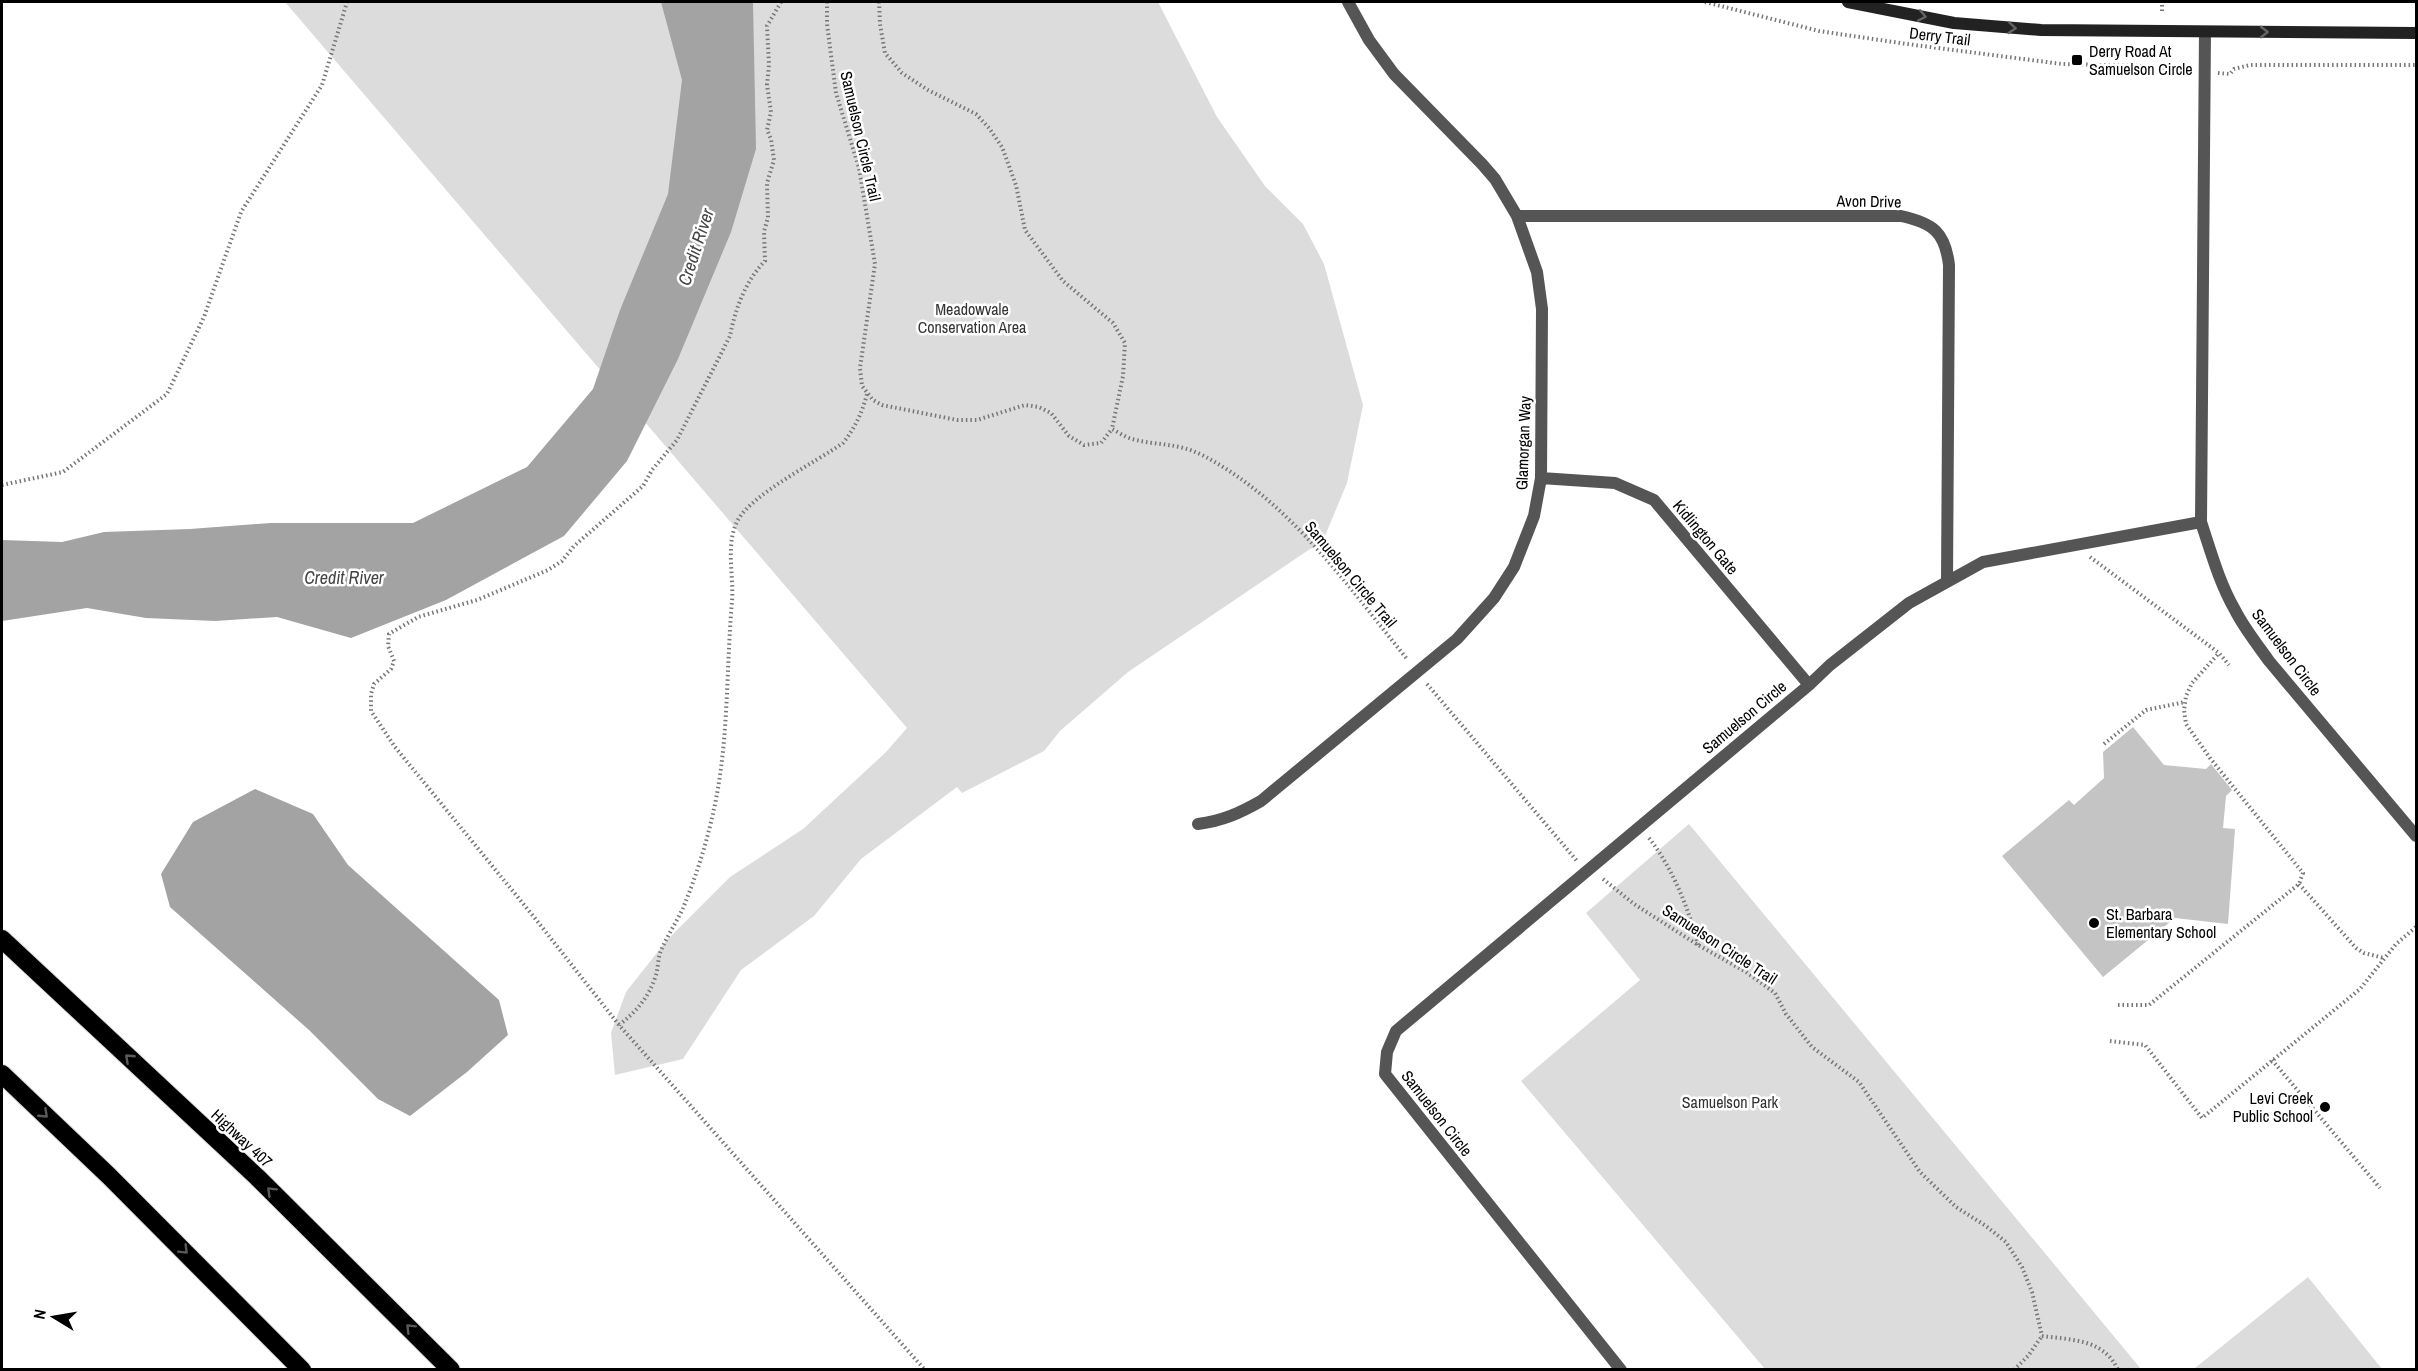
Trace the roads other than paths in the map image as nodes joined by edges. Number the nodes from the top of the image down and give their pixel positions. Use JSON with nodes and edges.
{"nodes":[{"id":1,"x":1348,"y":2,"type":"edge"},
{"id":2,"x":1848,"y":2,"type":"edge"},
{"id":3,"x":2205,"y":32,"type":"junction"},
{"id":4,"x":2416,"y":33,"type":"edge"},
{"id":5,"x":1516,"y":216,"type":"junction"},
{"id":6,"x":1541,"y":478,"type":"junction"},
{"id":7,"x":2201,"y":522,"type":"junction"},
{"id":8,"x":1947,"y":581,"type":"junction"},
{"id":9,"x":1809,"y":685,"type":"junction"},
{"id":10,"x":2412,"y":820,"type":"edge"},
{"id":11,"x":1198,"y":824,"type":"dead end"},
{"id":12,"x":2416,"y":836,"type":"edge"},
{"id":13,"x":2,"y":939,"type":"edge"},
{"id":14,"x":2,"y":1074,"type":"edge"},
{"id":15,"x":302,"y":1370,"type":"edge"},
{"id":16,"x":451,"y":1370,"type":"edge"},
{"id":17,"x":1621,"y":1370,"type":"edge"}],
"edges":[{"from":1,"to":5,"type":"street","name":"Glamorgan Way"},
{"from":2,"to":3,"type":"main road","one_way":true},
{"from":3,"to":4,"type":"main road","one_way":true},
{"from":3,"to":7,"type":"street"},
{"from":5,"to":6,"type":"street","name":"Glamorgan Way"},
{"from":5,"to":8,"type":"street","name":"Avon Drive"},
{"from":6,"to":9,"type":"street","name":"Kidlington Gate"},
{"from":6,"to":11,"type":"street","name":"Glamorgan Way"},
{"from":7,"to":8,"type":"street","name":"Samuelson Circle"},
{"from":7,"to":10,"type":"street","name":"Samuelson Circle"},
{"from":8,"to":9,"type":"street","name":"Samuelson Circle"},
{"from":9,"to":17,"type":"street","name":"Samuelson Circle"},
{"from":10,"to":12,"type":"street","name":"Samuelson Circle"},
{"from":16,"to":13,"type":"highway","name":"Highway 407","one_way":true},
{"from":14,"to":15,"type":"highway","one_way":true}]}
